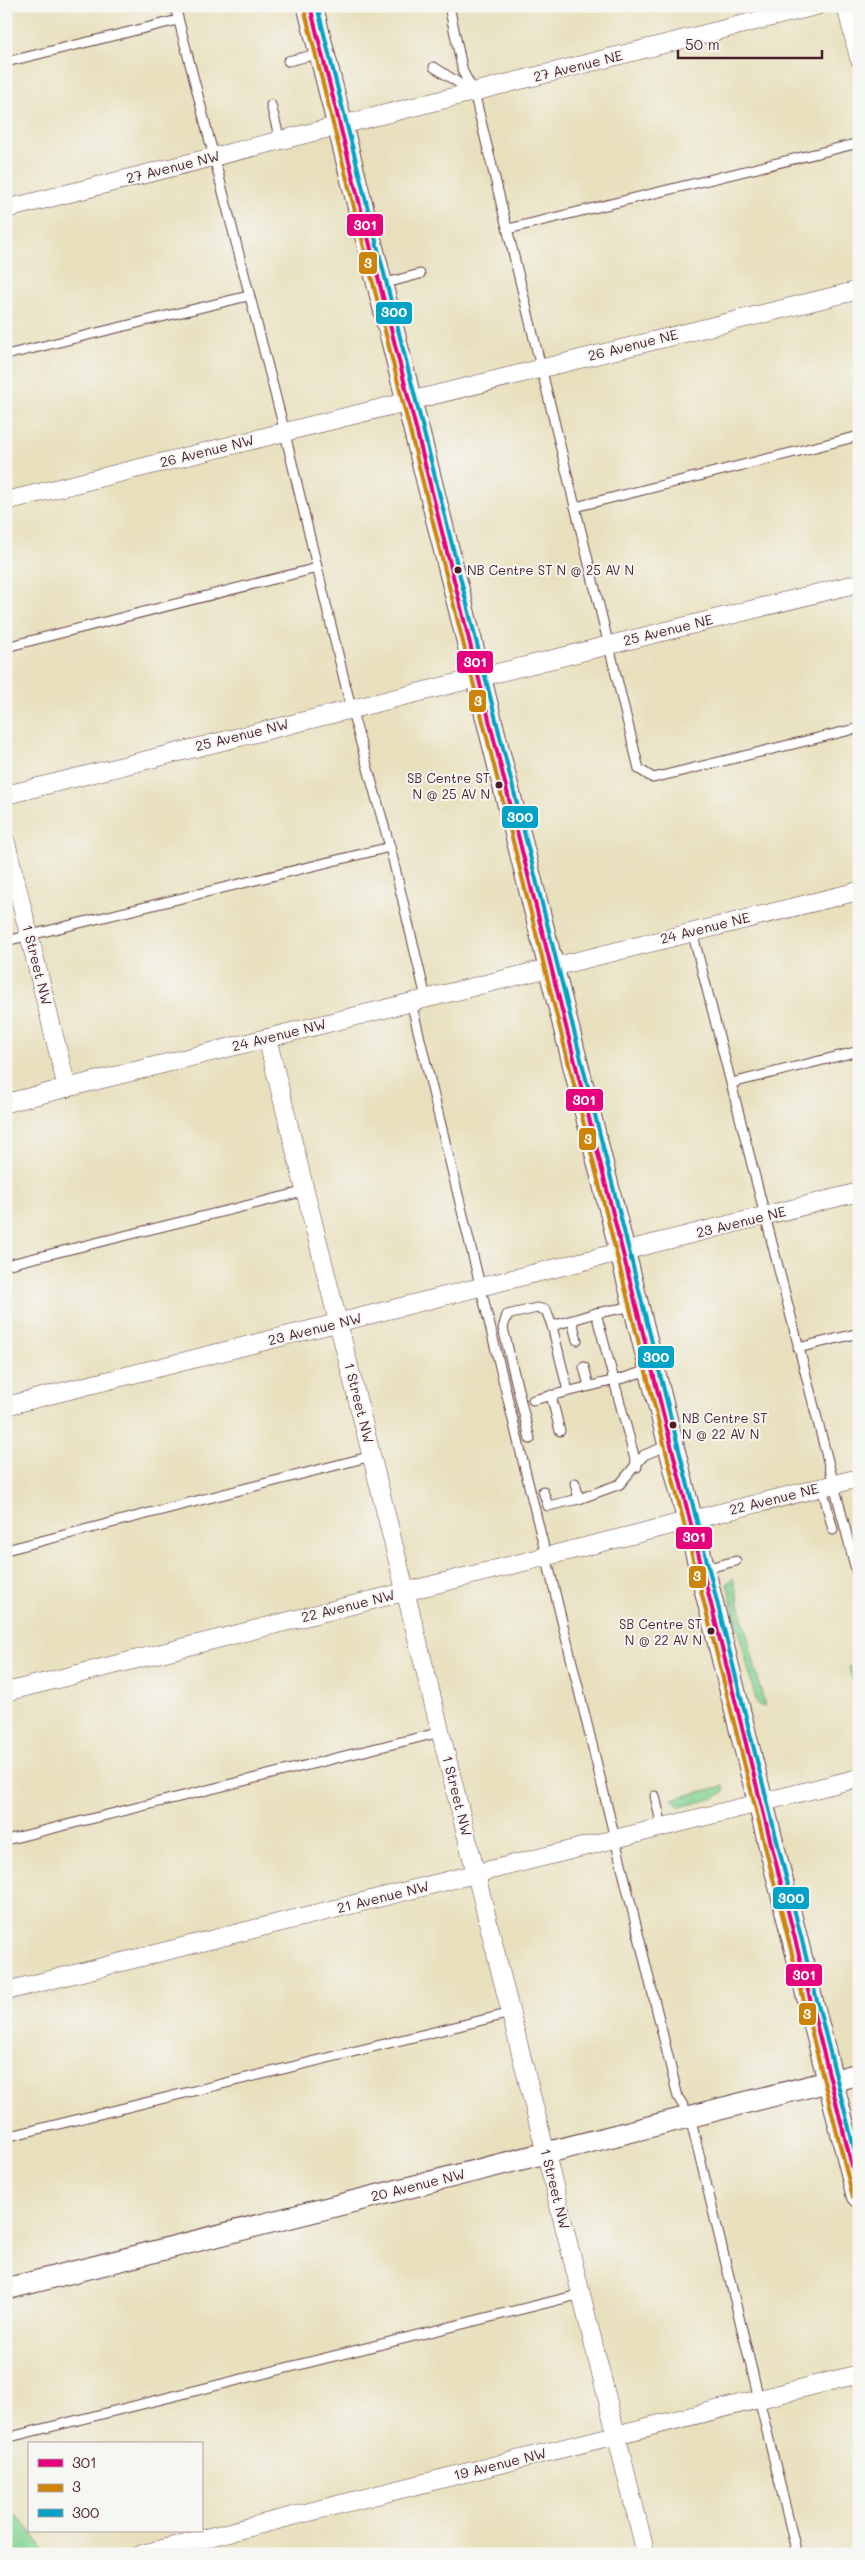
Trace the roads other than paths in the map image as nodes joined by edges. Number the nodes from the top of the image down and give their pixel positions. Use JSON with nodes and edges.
{"nodes":[{"id":1,"x":175,"y":6,"type":"edge"},
{"id":2,"x":310,"y":6,"type":"edge"},
{"id":3,"x":449,"y":6,"type":"edge"},
{"id":4,"x":816,"y":6,"type":"edge"},
{"id":5,"x":846,"y":6,"type":"edge"},
{"id":6,"x":178,"y":20,"type":"junction"},
{"id":7,"x":322,"y":53,"type":"junction"},
{"id":8,"x":859,"y":58,"type":"edge"},
{"id":9,"x":288,"y":61,"type":"dead end"},
{"id":10,"x":6,"y":62,"type":"edge"},
{"id":11,"x":434,"y":67,"type":"dead end"},
{"id":12,"x":474,"y":92,"type":"junction"},
{"id":13,"x":271,"y":105,"type":"dead end"},
{"id":14,"x":340,"y":125,"type":"junction"},
{"id":15,"x":280,"y":140,"type":"junction"},
{"id":16,"x":859,"y":143,"type":"edge"},
{"id":17,"x":212,"y":158,"type":"junction"},
{"id":18,"x":6,"y":209,"type":"edge"},
{"id":19,"x":508,"y":229,"type":"junction"},
{"id":20,"x":420,"y":274,"type":"dead end"},
{"id":21,"x":380,"y":285,"type":"junction"},
{"id":22,"x":859,"y":290,"type":"edge"},
{"id":23,"x":248,"y":296,"type":"junction"},
{"id":24,"x":6,"y":355,"type":"edge"},
{"id":25,"x":541,"y":368,"type":"junction"},
{"id":26,"x":408,"y":401,"type":"junction"},
{"id":27,"x":284,"y":432,"type":"junction"},
{"id":28,"x":859,"y":436,"type":"edge"},
{"id":29,"x":6,"y":501,"type":"edge"},
{"id":30,"x":575,"y":507,"type":"junction"},
{"id":31,"x":317,"y":568,"type":"junction"},
{"id":32,"x":859,"y":583,"type":"edge"},
{"id":33,"x":609,"y":644,"type":"junction"},
{"id":34,"x":6,"y":647,"type":"edge"},
{"id":35,"x":478,"y":677,"type":"junction"},
{"id":36,"x":351,"y":708,"type":"junction"},
{"id":37,"x":859,"y":728,"type":"edge"},
{"id":38,"x":6,"y":795,"type":"edge"},
{"id":39,"x":6,"y":842,"type":"edge"},
{"id":40,"x":390,"y":847,"type":"junction"},
{"id":41,"x":859,"y":891,"type":"edge"},
{"id":42,"x":692,"y":931,"type":"junction"},
{"id":43,"x":30,"y":936,"type":"junction"},
{"id":44,"x":6,"y":941,"type":"edge"},
{"id":45,"x":551,"y":967,"type":"junction"},
{"id":46,"x":418,"y":1000,"type":"junction"},
{"id":47,"x":267,"y":1038,"type":"junction"},
{"id":48,"x":859,"y":1051,"type":"edge"},
{"id":49,"x":732,"y":1083,"type":"junction"},
{"id":50,"x":67,"y":1088,"type":"junction"},
{"id":51,"x":6,"y":1103,"type":"edge"},
{"id":52,"x":306,"y":1191,"type":"junction"},
{"id":53,"x":859,"y":1192,"type":"edge"},
{"id":54,"x":765,"y":1216,"type":"junction"},
{"id":55,"x":623,"y":1251,"type":"junction"},
{"id":56,"x":6,"y":1265,"type":"edge"},
{"id":57,"x":480,"y":1288,"type":"junction"},
{"id":58,"x":636,"y":1306,"type":"junction"},
{"id":59,"x":596,"y":1314,"type":"junction"},
{"id":60,"x":572,"y":1321,"type":"junction"},
{"id":61,"x":339,"y":1323,"type":"junction"},
{"id":62,"x":552,"y":1326,"type":"junction"},
{"id":63,"x":859,"y":1333,"type":"edge"},
{"id":64,"x":577,"y":1340,"type":"dead end"},
{"id":65,"x":798,"y":1348,"type":"junction"},
{"id":66,"x":584,"y":1367,"type":"dead end"},
{"id":67,"x":651,"y":1368,"type":"junction"},
{"id":68,"x":614,"y":1380,"type":"junction"},
{"id":69,"x":589,"y":1386,"type":"junction"},
{"id":70,"x":568,"y":1391,"type":"junction"},
{"id":71,"x":550,"y":1395,"type":"junction"},
{"id":72,"x":533,"y":1400,"type":"dead end"},
{"id":73,"x":6,"y":1406,"type":"edge"},
{"id":74,"x":560,"y":1431,"type":"dead end"},
{"id":75,"x":530,"y":1439,"type":"dead end"},
{"id":76,"x":670,"y":1445,"type":"junction"},
{"id":77,"x":372,"y":1456,"type":"junction"},
{"id":78,"x":637,"y":1467,"type":"junction"},
{"id":79,"x":859,"y":1478,"type":"edge"},
{"id":80,"x":574,"y":1483,"type":"dead end"},
{"id":81,"x":828,"y":1485,"type":"junction"},
{"id":82,"x":544,"y":1491,"type":"dead end"},
{"id":83,"x":579,"y":1499,"type":"junction"},
{"id":84,"x":689,"y":1520,"type":"junction"},
{"id":85,"x":833,"y":1530,"type":"dead end"},
{"id":86,"x":6,"y":1550,"type":"edge"},
{"id":87,"x":547,"y":1556,"type":"junction"},
{"id":88,"x":736,"y":1561,"type":"dead end"},
{"id":89,"x":702,"y":1570,"type":"junction"},
{"id":90,"x":859,"y":1582,"type":"edge"},
{"id":91,"x":406,"y":1592,"type":"junction"},
{"id":92,"x":6,"y":1692,"type":"edge"},
{"id":93,"x":441,"y":1732,"type":"junction"},
{"id":94,"x":859,"y":1778,"type":"edge"},
{"id":95,"x":655,"y":1796,"type":"dead end"},
{"id":96,"x":759,"y":1803,"type":"junction"},
{"id":97,"x":662,"y":1827,"type":"junction"},
{"id":98,"x":614,"y":1839,"type":"junction"},
{"id":99,"x":6,"y":1840,"type":"edge"},
{"id":100,"x":476,"y":1874,"type":"junction"},
{"id":101,"x":6,"y":1991,"type":"edge"},
{"id":102,"x":511,"y":2013,"type":"junction"},
{"id":103,"x":859,"y":2074,"type":"edge"},
{"id":104,"x":831,"y":2081,"type":"junction"},
{"id":105,"x":690,"y":2117,"type":"junction"},
{"id":106,"x":6,"y":2137,"type":"edge"},
{"id":107,"x":546,"y":2153,"type":"junction"},
{"id":108,"x":859,"y":2195,"type":"edge"},
{"id":109,"x":6,"y":2289,"type":"edge"},
{"id":110,"x":582,"y":2294,"type":"junction"},
{"id":111,"x":859,"y":2374,"type":"edge"},
{"id":112,"x":758,"y":2400,"type":"junction"},
{"id":113,"x":616,"y":2435,"type":"junction"},
{"id":114,"x":6,"y":2438,"type":"edge"},
{"id":115,"x":142,"y":2554,"type":"edge"},
{"id":116,"x":646,"y":2554,"type":"edge"},
{"id":117,"x":797,"y":2554,"type":"edge"}],
"edges":[{"from":1,"to":6,"type":"lane"},
{"from":2,"to":7,"type":"main road"},
{"from":3,"to":12,"type":"lane"},
{"from":4,"to":12,"type":"street","name":"27 Avenue NE"},
{"from":5,"to":8,"type":"street"},
{"from":6,"to":10,"type":"lane"},
{"from":6,"to":17,"type":"lane"},
{"from":7,"to":9,"type":"lane"},
{"from":7,"to":14,"type":"main road"},
{"from":11,"to":12,"type":"lane"},
{"from":12,"to":14,"type":"street","name":"27 Avenue NE"},
{"from":12,"to":19,"type":"lane"},
{"from":13,"to":15,"type":"lane"},
{"from":14,"to":15,"type":"street","name":"27 Avenue NW"},
{"from":14,"to":21,"type":"main road"},
{"from":15,"to":17,"type":"street","name":"27 Avenue NW"},
{"from":16,"to":19,"type":"lane"},
{"from":17,"to":18,"type":"street","name":"27 Avenue NW"},
{"from":17,"to":23,"type":"lane"},
{"from":19,"to":25,"type":"lane"},
{"from":20,"to":21,"type":"lane"},
{"from":21,"to":26,"type":"main road"},
{"from":22,"to":25,"type":"street","name":"26 Avenue NE"},
{"from":23,"to":24,"type":"lane"},
{"from":23,"to":27,"type":"lane"},
{"from":25,"to":26,"type":"street","name":"26 Avenue NE"},
{"from":25,"to":30,"type":"lane"},
{"from":26,"to":27,"type":"street","name":"26 Avenue NW"},
{"from":26,"to":35,"type":"main road"},
{"from":27,"to":29,"type":"street","name":"26 Avenue NW"},
{"from":27,"to":31,"type":"lane"},
{"from":28,"to":30,"type":"lane"},
{"from":30,"to":33,"type":"lane"},
{"from":31,"to":34,"type":"lane"},
{"from":31,"to":36,"type":"lane"},
{"from":32,"to":33,"type":"street","name":"25 Avenue NE"},
{"from":33,"to":35,"type":"street","name":"25 Avenue NE"},
{"from":33,"to":37,"type":"lane"},
{"from":35,"to":36,"type":"street","name":"25 Avenue NW"},
{"from":35,"to":45,"type":"main road"},
{"from":36,"to":38,"type":"street","name":"25 Avenue NW"},
{"from":36,"to":40,"type":"lane"},
{"from":39,"to":43,"type":"street","name":"1 Street NW"},
{"from":40,"to":43,"type":"lane"},
{"from":40,"to":46,"type":"lane"},
{"from":41,"to":42,"type":"street","name":"24 Avenue NE"},
{"from":42,"to":45,"type":"street","name":"24 Avenue NE"},
{"from":42,"to":49,"type":"lane"},
{"from":43,"to":44,"type":"lane"},
{"from":43,"to":50,"type":"street","name":"1 Street NW"},
{"from":45,"to":46,"type":"street","name":"24 Avenue NW"},
{"from":45,"to":55,"type":"main road"},
{"from":46,"to":47,"type":"street","name":"24 Avenue NW"},
{"from":46,"to":57,"type":"lane"},
{"from":47,"to":50,"type":"street","name":"24 Avenue NW"},
{"from":47,"to":52,"type":"street","name":"1 Street NW"},
{"from":48,"to":49,"type":"lane"},
{"from":49,"to":54,"type":"lane"},
{"from":50,"to":51,"type":"street","name":"24 Avenue NW"},
{"from":52,"to":56,"type":"lane"},
{"from":52,"to":61,"type":"street","name":"1 Street NW"},
{"from":53,"to":54,"type":"street","name":"23 Avenue NE"},
{"from":54,"to":55,"type":"street","name":"23 Avenue NE"},
{"from":54,"to":65,"type":"lane"},
{"from":55,"to":57,"type":"street","name":"23 Avenue NW"},
{"from":55,"to":58,"type":"main road"},
{"from":57,"to":61,"type":"street","name":"23 Avenue NW"},
{"from":57,"to":87,"type":"lane"},
{"from":58,"to":59,"type":"lane"},
{"from":58,"to":67,"type":"main road"},
{"from":59,"to":60,"type":"lane"},
{"from":59,"to":68,"type":"lane"},
{"from":60,"to":62,"type":"lane"},
{"from":60,"to":64,"type":"lane"},
{"from":61,"to":73,"type":"street","name":"23 Avenue NW"},
{"from":61,"to":77,"type":"street","name":"1 Street NW"},
{"from":62,"to":70,"type":"lane"},
{"from":62,"to":75,"type":"lane"},
{"from":63,"to":65,"type":"lane"},
{"from":65,"to":81,"type":"lane"},
{"from":66,"to":69,"type":"lane"},
{"from":67,"to":68,"type":"lane"},
{"from":67,"to":76,"type":"main road"},
{"from":68,"to":69,"type":"lane"},
{"from":68,"to":78,"type":"lane"},
{"from":69,"to":70,"type":"lane"},
{"from":70,"to":71,"type":"lane"},
{"from":71,"to":72,"type":"lane"},
{"from":71,"to":74,"type":"lane"},
{"from":76,"to":78,"type":"lane"},
{"from":76,"to":84,"type":"main road"},
{"from":77,"to":86,"type":"lane"},
{"from":77,"to":91,"type":"street","name":"1 Street NW"},
{"from":78,"to":83,"type":"lane"},
{"from":79,"to":81,"type":"street","name":"22 Avenue NE"},
{"from":80,"to":83,"type":"lane"},
{"from":81,"to":84,"type":"street","name":"22 Avenue NE"},
{"from":81,"to":85,"type":"lane"},
{"from":81,"to":90,"type":"lane"},
{"from":82,"to":83,"type":"lane"},
{"from":84,"to":87,"type":"street","name":"22 Avenue NW"},
{"from":84,"to":89,"type":"main road"},
{"from":87,"to":91,"type":"street","name":"22 Avenue NW"},
{"from":87,"to":98,"type":"lane"},
{"from":88,"to":89,"type":"lane"},
{"from":89,"to":96,"type":"main road"},
{"from":91,"to":92,"type":"street","name":"22 Avenue NW"},
{"from":91,"to":93,"type":"street","name":"1 Street NW"},
{"from":93,"to":99,"type":"lane"},
{"from":93,"to":100,"type":"street","name":"1 Street NW"},
{"from":94,"to":96,"type":"street","name":"21 Avenue NW"},
{"from":95,"to":97,"type":"lane"},
{"from":96,"to":97,"type":"street","name":"21 Avenue NW"},
{"from":96,"to":104,"type":"main road"},
{"from":97,"to":98,"type":"street","name":"21 Avenue NW"},
{"from":98,"to":100,"type":"street","name":"21 Avenue NW"},
{"from":98,"to":105,"type":"lane"},
{"from":100,"to":101,"type":"street","name":"21 Avenue NW"},
{"from":100,"to":102,"type":"street","name":"1 Street NW"},
{"from":102,"to":106,"type":"lane"},
{"from":102,"to":107,"type":"street","name":"1 Street NW"},
{"from":103,"to":104,"type":"street","name":"20 Avenue NW"},
{"from":104,"to":105,"type":"street","name":"20 Avenue NW"},
{"from":104,"to":108,"type":"main road"},
{"from":105,"to":107,"type":"street","name":"20 Avenue NW"},
{"from":105,"to":112,"type":"lane"},
{"from":107,"to":109,"type":"street","name":"20 Avenue NW"},
{"from":107,"to":110,"type":"street","name":"1 Street NW"},
{"from":110,"to":113,"type":"street","name":"1 Street NW"},
{"from":110,"to":114,"type":"lane"},
{"from":111,"to":112,"type":"street","name":"19 Avenue NW"},
{"from":112,"to":113,"type":"street","name":"19 Avenue NW"},
{"from":112,"to":117,"type":"lane"},
{"from":113,"to":115,"type":"street","name":"19 Avenue NW"},
{"from":113,"to":116,"type":"street","name":"1 Street NW"}]}
